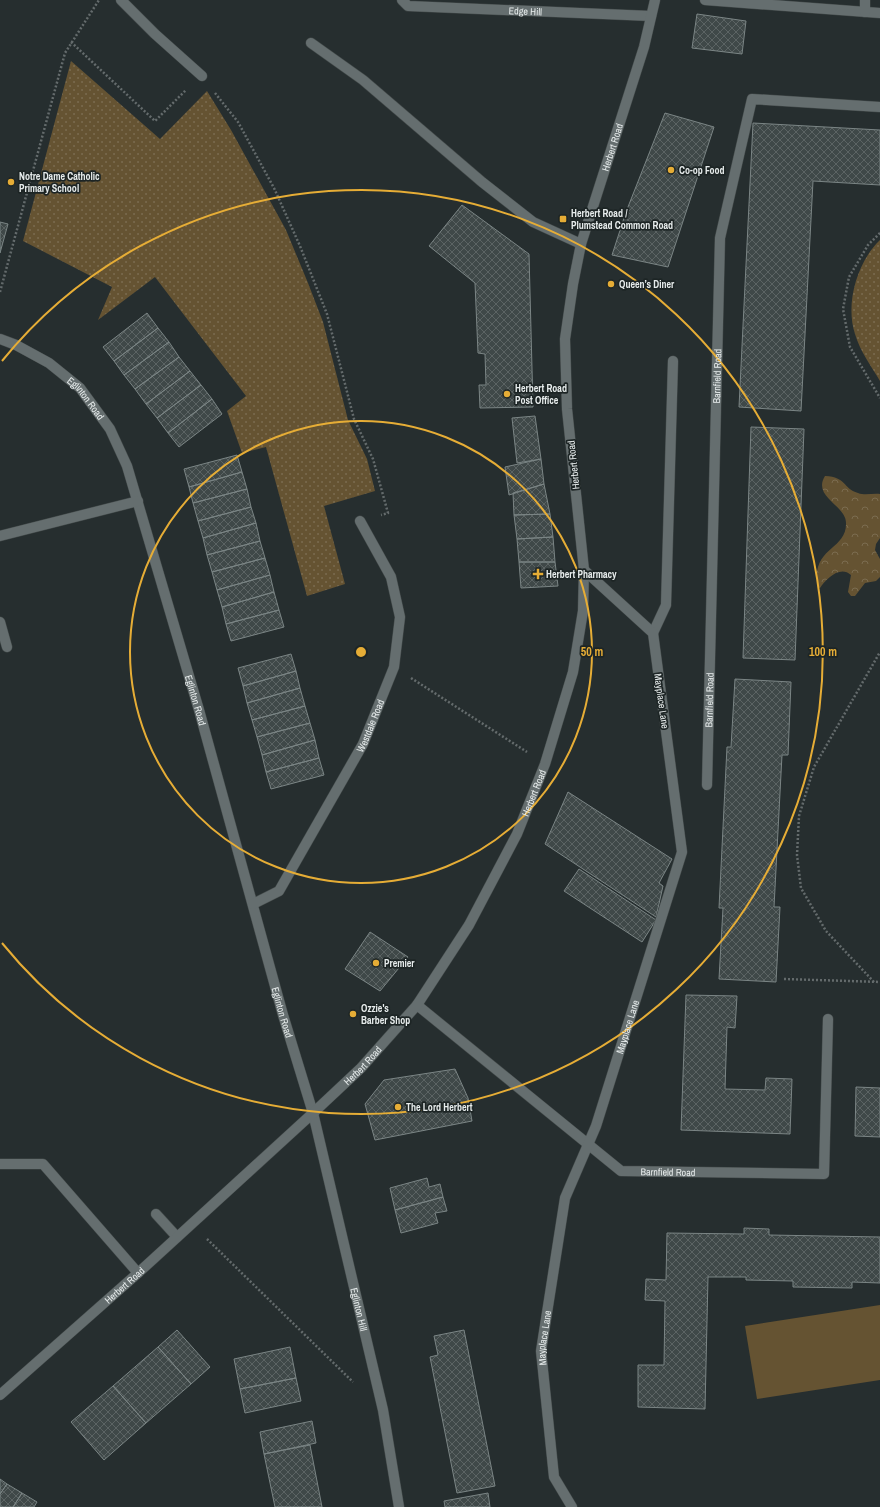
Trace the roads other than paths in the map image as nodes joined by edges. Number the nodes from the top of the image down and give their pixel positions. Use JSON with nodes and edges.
{"nodes":[{"id":1,"x":122,"y":0,"type":"edge"},
{"id":2,"x":402,"y":0,"type":"edge"},
{"id":3,"x":655,"y":0,"type":"edge"},
{"id":4,"x":705,"y":0,"type":"edge"},
{"id":5,"x":865,"y":0,"type":"edge"},
{"id":6,"x":865,"y":12,"type":"junction"},
{"id":7,"x":880,"y":13,"type":"edge"},
{"id":8,"x":651,"y":16,"type":"junction"},
{"id":9,"x":311,"y":43,"type":"dead end"},
{"id":10,"x":202,"y":76,"type":"road end"},
{"id":11,"x":880,"y":107,"type":"edge"},
{"id":12,"x":581,"y":244,"type":"junction"},
{"id":13,"x":0,"y":339,"type":"edge"},
{"id":14,"x":673,"y":361,"type":"dead end"},
{"id":15,"x":138,"y":501,"type":"junction"},
{"id":16,"x":360,"y":521,"type":"road end"},
{"id":17,"x":0,"y":536,"type":"edge"},
{"id":18,"x":584,"y":570,"type":"junction"},
{"id":19,"x":0,"y":622,"type":"edge"},
{"id":20,"x":653,"y":633,"type":"junction"},
{"id":21,"x":7,"y":647,"type":"dead end"},
{"id":22,"x":707,"y":785,"type":"dead end"},
{"id":23,"x":253,"y":904,"type":"junction"},
{"id":24,"x":418,"y":1005,"type":"junction"},
{"id":25,"x":828,"y":1019,"type":"dead end"},
{"id":26,"x":313,"y":1113,"type":"junction"},
{"id":27,"x":588,"y":1145,"type":"junction"},
{"id":28,"x":0,"y":1164,"type":"edge"},
{"id":29,"x":156,"y":1214,"type":"dead end"},
{"id":30,"x":177,"y":1237,"type":"junction"},
{"id":31,"x":138,"y":1273,"type":"junction"},
{"id":32,"x":0,"y":1395,"type":"edge"},
{"id":33,"x":399,"y":1507,"type":"edge"},
{"id":34,"x":572,"y":1507,"type":"edge"}],
"edges":[{"from":1,"to":10,"type":"street"},
{"from":2,"to":8,"type":"street","name":"Edge Hill"},
{"from":3,"to":8,"type":"street","name":"Herbert Road"},
{"from":4,"to":6,"type":"street"},
{"from":5,"to":6,"type":"street"},
{"from":6,"to":7,"type":"street"},
{"from":8,"to":12,"type":"street","name":"Herbert Road"},
{"from":9,"to":12,"type":"street"},
{"from":11,"to":22,"type":"street","name":"Barnfield Road"},
{"from":12,"to":18,"type":"street","name":"Herbert Road"},
{"from":13,"to":15,"type":"street","name":"Eglinton Road"},
{"from":14,"to":20,"type":"street"},
{"from":15,"to":17,"type":"street"},
{"from":15,"to":23,"type":"street","name":"Eglinton Road"},
{"from":16,"to":23,"type":"street","name":"Westdale Road"},
{"from":18,"to":20,"type":"street"},
{"from":18,"to":24,"type":"street","name":"Herbert Road"},
{"from":19,"to":21,"type":"street"},
{"from":20,"to":27,"type":"street","name":"Mayplace Lane"},
{"from":23,"to":26,"type":"street","name":"Eglinton Road"},
{"from":24,"to":26,"type":"street","name":"Herbert Road"},
{"from":24,"to":27,"type":"street","name":"Barnfield Road"},
{"from":25,"to":27,"type":"street","name":"Barnfield Road"},
{"from":26,"to":30,"type":"street","name":"Herbert Road"},
{"from":26,"to":33,"type":"street","name":"Eglinton Hill"},
{"from":27,"to":34,"type":"street","name":"Mayplace Lane"},
{"from":28,"to":31,"type":"street"},
{"from":29,"to":30,"type":"street"},
{"from":30,"to":31,"type":"street","name":"Herbert Road"},
{"from":31,"to":32,"type":"street","name":"Herbert Road"}]}
